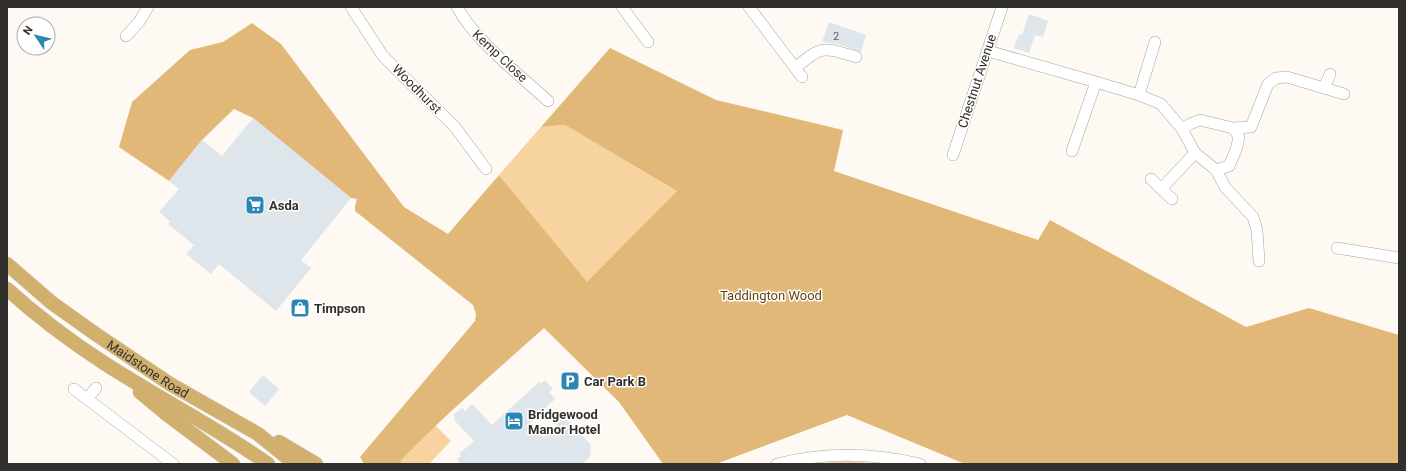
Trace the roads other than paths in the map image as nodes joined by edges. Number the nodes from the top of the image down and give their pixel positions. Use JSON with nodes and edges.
{"nodes":[{"id":1,"x":148,"y":7,"type":"edge"},
{"id":2,"x":351,"y":7,"type":"edge"},
{"id":3,"x":457,"y":7,"type":"edge"},
{"id":4,"x":622,"y":7,"type":"edge"},
{"id":5,"x":749,"y":7,"type":"edge"},
{"id":6,"x":1002,"y":7,"type":"edge"},
{"id":7,"x":126,"y":36,"type":"dead end"},
{"id":8,"x":648,"y":42,"type":"dead end"},
{"id":9,"x":1155,"y":42,"type":"dead end"},
{"id":10,"x":988,"y":51,"type":"junction"},
{"id":11,"x":856,"y":57,"type":"dead end"},
{"id":12,"x":1330,"y":74,"type":"dead end"},
{"id":13,"x":1096,"y":82,"type":"junction"},
{"id":14,"x":1324,"y":88,"type":"junction"},
{"id":15,"x":1344,"y":94,"type":"dead end"},
{"id":16,"x":1139,"y":95,"type":"junction"},
{"id":17,"x":548,"y":100,"type":"dead end"},
{"id":18,"x":1233,"y":128,"type":"junction"},
{"id":19,"x":1182,"y":129,"type":"junction"},
{"id":20,"x":1072,"y":151,"type":"dead end"},
{"id":21,"x":1195,"y":153,"type":"junction"},
{"id":22,"x":953,"y":155,"type":"dead end"},
{"id":23,"x":486,"y":168,"type":"dead end"},
{"id":24,"x":1216,"y":170,"type":"junction"},
{"id":25,"x":1151,"y":179,"type":"dead end"},
{"id":26,"x":1161,"y":189,"type":"junction"},
{"id":27,"x":1172,"y":199,"type":"dead end"},
{"id":28,"x":1337,"y":248,"type":"dead end"},
{"id":29,"x":1399,"y":258,"type":"edge"},
{"id":30,"x":1259,"y":261,"type":"dead end"},
{"id":31,"x":7,"y":264,"type":"edge"},
{"id":32,"x":7,"y":289,"type":"edge"},
{"id":33,"x":104,"y":363,"type":"junction"},
{"id":34,"x":96,"y":388,"type":"dead end"},
{"id":35,"x":74,"y":389,"type":"dead end"},
{"id":36,"x":87,"y":399,"type":"junction"},
{"id":37,"x":258,"y":434,"type":"junction"},
{"id":38,"x":173,"y":464,"type":"edge"},
{"id":39,"x":233,"y":464,"type":"edge"},
{"id":40,"x":268,"y":464,"type":"edge"},
{"id":41,"x":295,"y":464,"type":"edge"},
{"id":42,"x":316,"y":464,"type":"edge"},
{"id":43,"x":777,"y":464,"type":"edge"},
{"id":44,"x":920,"y":464,"type":"edge"}],
"edges":[{"from":1,"to":7,"type":"street"},
{"from":2,"to":23,"type":"street","name":"Woodhurst"},
{"from":3,"to":17,"type":"street","name":"Kemp Close"},
{"from":4,"to":8,"type":"street"},
{"from":5,"to":11,"type":"street"},
{"from":6,"to":10,"type":"street","name":"Chestnut Avenue"},
{"from":9,"to":16,"type":"street"},
{"from":10,"to":13,"type":"street"},
{"from":10,"to":22,"type":"street","name":"Chestnut Avenue"},
{"from":12,"to":14,"type":"street"},
{"from":13,"to":16,"type":"street"},
{"from":13,"to":20,"type":"street"},
{"from":14,"to":15,"type":"street"},
{"from":14,"to":18,"type":"street"},
{"from":16,"to":19,"type":"street"},
{"from":18,"to":19,"type":"street"},
{"from":18,"to":24,"type":"street"},
{"from":19,"to":21,"type":"street"},
{"from":21,"to":24,"type":"street"},
{"from":21,"to":26,"type":"street"},
{"from":24,"to":30,"type":"street"},
{"from":25,"to":26,"type":"street"},
{"from":26,"to":27,"type":"street"},
{"from":28,"to":29,"type":"street"},
{"from":31,"to":37,"type":"main road","name":"Maidstone Road"},
{"from":32,"to":33,"type":"main road","name":"Maidstone Road"},
{"from":33,"to":39,"type":"main road"},
{"from":33,"to":40,"type":"main road"},
{"from":34,"to":36,"type":"street"},
{"from":35,"to":36,"type":"street"},
{"from":36,"to":38,"type":"street"},
{"from":37,"to":41,"type":"main road","name":"Maidstone Road"},
{"from":37,"to":42,"type":"main road"},
{"from":43,"to":44,"type":"street"}]}
